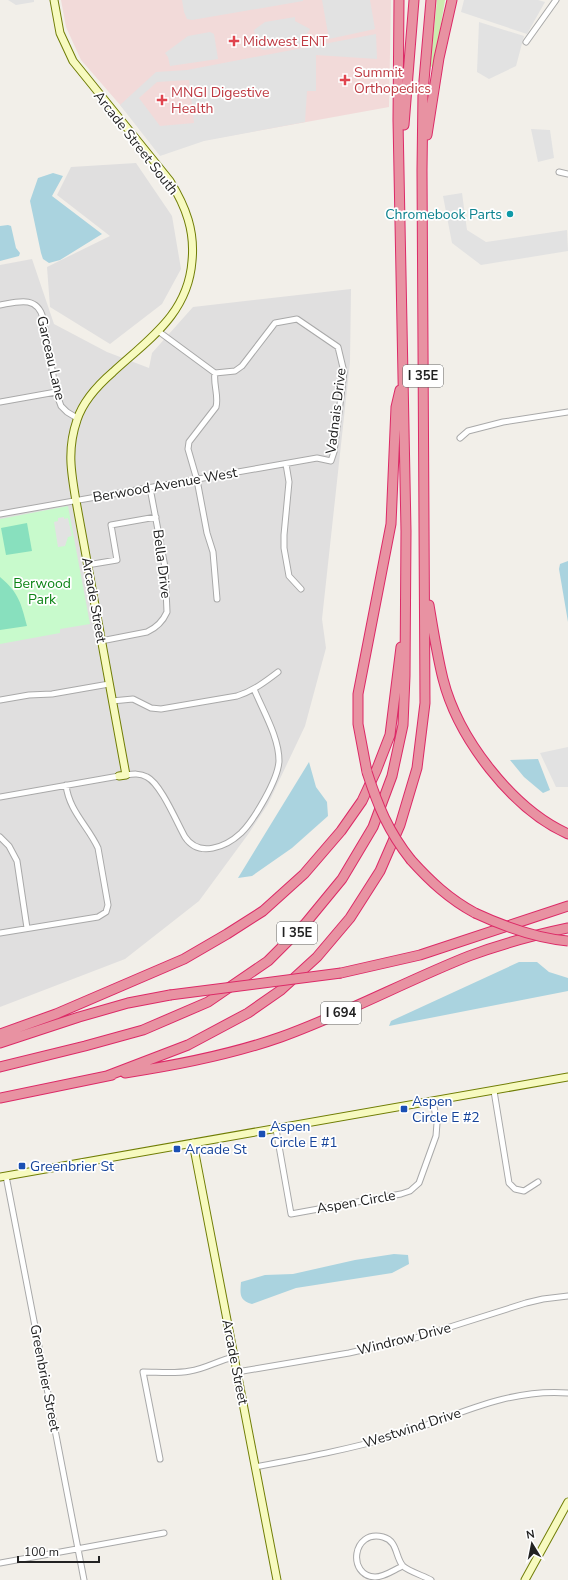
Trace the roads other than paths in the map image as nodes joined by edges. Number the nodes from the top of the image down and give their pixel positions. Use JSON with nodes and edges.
{"nodes":[{"id":1,"x":54,"y":0,"type":"edge"},
{"id":2,"x":414,"y":0,"type":"edge"},
{"id":3,"x":431,"y":0,"type":"edge"},
{"id":4,"x":452,"y":0,"type":"edge"},
{"id":5,"x":556,"y":0,"type":"edge"},
{"id":6,"x":399,"y":3,"type":"edge"},
{"id":7,"x":526,"y":42,"type":"dead end"},
{"id":8,"x":422,"y":170,"type":"junction"},
{"id":9,"x":559,"y":172,"type":"dead end"},
{"id":10,"x":568,"y":174,"type":"edge"},
{"id":11,"x":400,"y":194,"type":"junction"},
{"id":12,"x":0,"y":305,"type":"edge"},
{"id":13,"x":158,"y":331,"type":"junction"},
{"id":14,"x":215,"y":373,"type":"junction"},
{"id":15,"x":403,"y":377,"type":"junction"},
{"id":16,"x":56,"y":392,"type":"junction"},
{"id":17,"x":0,"y":402,"type":"edge"},
{"id":18,"x":568,"y":412,"type":"edge"},
{"id":19,"x":77,"y":418,"type":"junction"},
{"id":20,"x":460,"y":438,"type":"dead end"},
{"id":21,"x":331,"y":461,"type":"joint"},
{"id":22,"x":286,"y":464,"type":"junction"},
{"id":23,"x":197,"y":480,"type":"junction"},
{"id":24,"x":150,"y":488,"type":"junction"},
{"id":25,"x":76,"y":501,"type":"junction"},
{"id":26,"x":0,"y":514,"type":"edge"},
{"id":27,"x":156,"y":517,"type":"junction"},
{"id":28,"x":88,"y":565,"type":"junction"},
{"id":29,"x":424,"y":582,"type":"junction"},
{"id":30,"x":301,"y":588,"type":"dead end"},
{"id":31,"x":217,"y":599,"type":"dead end"},
{"id":32,"x":406,"y":630,"type":"junction"},
{"id":33,"x":101,"y":641,"type":"junction"},
{"id":34,"x":278,"y":672,"type":"dead end"},
{"id":35,"x":109,"y":684,"type":"junction"},
{"id":36,"x":254,"y":689,"type":"junction"},
{"id":37,"x":0,"y":700,"type":"edge"},
{"id":38,"x":112,"y":701,"type":"junction"},
{"id":39,"x":122,"y":775,"type":"junction"},
{"id":40,"x":66,"y":785,"type":"junction"},
{"id":41,"x":0,"y":797,"type":"edge"},
{"id":42,"x":568,"y":834,"type":"edge"},
{"id":43,"x":0,"y":837,"type":"edge"},
{"id":44,"x":568,"y":906,"type":"edge"},
{"id":45,"x":27,"y":928,"type":"junction"},
{"id":46,"x":568,"y":928,"type":"edge"},
{"id":47,"x":0,"y":933,"type":"edge"},
{"id":48,"x":568,"y":941,"type":"edge"},
{"id":49,"x":0,"y":1034,"type":"edge"},
{"id":50,"x":0,"y":1043,"type":"edge"},
{"id":51,"x":0,"y":1067,"type":"edge"},
{"id":52,"x":107,"y":1076,"type":"junction"},
{"id":53,"x":568,"y":1077,"type":"edge"},
{"id":54,"x":494,"y":1090,"type":"junction"},
{"id":55,"x":0,"y":1098,"type":"edge"},
{"id":56,"x":433,"y":1101,"type":"junction"},
{"id":57,"x":276,"y":1129,"type":"junction"},
{"id":58,"x":193,"y":1143,"type":"junction"},
{"id":59,"x":3,"y":1176,"type":"edge"},
{"id":60,"x":538,"y":1182,"type":"dead end"},
{"id":61,"x":568,"y":1296,"type":"edge"},
{"id":62,"x":234,"y":1358,"type":"junction"},
{"id":63,"x":237,"y":1372,"type":"junction"},
{"id":64,"x":568,"y":1393,"type":"edge"},
{"id":65,"x":160,"y":1459,"type":"dead end"},
{"id":66,"x":255,"y":1467,"type":"junction"},
{"id":67,"x":568,"y":1502,"type":"edge"},
{"id":68,"x":164,"y":1533,"type":"dead end"},
{"id":69,"x":78,"y":1549,"type":"junction"},
{"id":70,"x":0,"y":1563,"type":"edge"},
{"id":71,"x":403,"y":1566,"type":"junction"},
{"id":72,"x":84,"y":1580,"type":"edge"},
{"id":73,"x":276,"y":1580,"type":"edge"},
{"id":74,"x":430,"y":1580,"type":"edge"},
{"id":75,"x":525,"y":1580,"type":"edge"}],
"edges":[{"from":1,"to":13,"type":"street","name":"Arcade Street South"},
{"from":2,"to":11,"type":"highway","number":"I 35E"},
{"from":3,"to":8,"type":"highway","number":"I 35E"},
{"from":4,"to":8,"type":"highway"},
{"from":5,"to":7,"type":"street"},
{"from":6,"to":11,"type":"highway"},
{"from":8,"to":29,"type":"highway","number":"I 35E"},
{"from":9,"to":10,"type":"street"},
{"from":11,"to":15,"type":"highway","number":"I 35E"},
{"from":12,"to":16,"type":"street","name":"Garceau Lane"},
{"from":13,"to":14,"type":"street"},
{"from":13,"to":19,"type":"street","name":"Arcade Street South"},
{"from":14,"to":21,"type":"street","name":"Vadnais Drive"},
{"from":14,"to":23,"type":"street"},
{"from":15,"to":32,"type":"highway","number":"I 35E"},
{"from":15,"to":48,"type":"highway","bridge":true},
{"from":16,"to":17,"type":"street"},
{"from":16,"to":19,"type":"street","name":"Garceau Lane"},
{"from":18,"to":20,"type":"street"},
{"from":19,"to":25,"type":"street","name":"Arcade Street"},
{"from":21,"to":22,"type":"street","name":"Berwood Avenue West"},
{"from":22,"to":23,"type":"street","name":"Berwood Avenue West"},
{"from":22,"to":30,"type":"street"},
{"from":23,"to":24,"type":"street","name":"Berwood Avenue West"},
{"from":23,"to":31,"type":"street"},
{"from":24,"to":25,"type":"street","name":"Berwood Avenue West"},
{"from":24,"to":27,"type":"street","name":"Bella Drive"},
{"from":25,"to":26,"type":"street","name":"Berwood Avenue West"},
{"from":25,"to":28,"type":"street","name":"Arcade Street"},
{"from":27,"to":28,"type":"street"},
{"from":27,"to":33,"type":"street","name":"Bella Drive"},
{"from":28,"to":33,"type":"street","name":"Arcade Street"},
{"from":29,"to":42,"type":"highway"},
{"from":29,"to":52,"type":"highway","number":"I 35E"},
{"from":32,"to":49,"type":"highway"},
{"from":32,"to":51,"type":"highway","number":"I 35E"},
{"from":33,"to":35,"type":"street","name":"Arcade Street"},
{"from":34,"to":36,"type":"street"},
{"from":35,"to":37,"type":"street"},
{"from":35,"to":38,"type":"street","name":"Arcade Street"},
{"from":36,"to":38,"type":"street"},
{"from":36,"to":39,"type":"street"},
{"from":38,"to":39,"type":"street","name":"Arcade Street"},
{"from":39,"to":40,"type":"street"},
{"from":40,"to":41,"type":"street"},
{"from":40,"to":45,"type":"street"},
{"from":43,"to":45,"type":"street"},
{"from":44,"to":50,"type":"highway","bridge":true},
{"from":45,"to":47,"type":"street"},
{"from":46,"to":52,"type":"highway","number":"I 694"},
{"from":52,"to":55,"type":"highway","number":"I 35E"},
{"from":53,"to":54,"type":"street"},
{"from":54,"to":56,"type":"street"},
{"from":54,"to":60,"type":"street"},
{"from":56,"to":57,"type":"street"},
{"from":56,"to":57,"type":"street","name":"Aspen Circle"},
{"from":57,"to":58,"type":"street"},
{"from":58,"to":59,"type":"street"},
{"from":58,"to":62,"type":"street","name":"Arcade Street"},
{"from":59,"to":69,"type":"street","name":"Greenbrier Street"},
{"from":61,"to":63,"type":"street","name":"Windrow Drive"},
{"from":62,"to":63,"type":"street","name":"Arcade Street"},
{"from":62,"to":65,"type":"street"},
{"from":63,"to":66,"type":"street","name":"Arcade Street"},
{"from":64,"to":66,"type":"street","name":"Westwind Drive"},
{"from":66,"to":73,"type":"street","name":"Arcade Street"},
{"from":67,"to":75,"type":"street"},
{"from":68,"to":69,"type":"street"},
{"from":69,"to":70,"type":"street"},
{"from":69,"to":72,"type":"street","name":"Greenbrier Street"},
{"from":71,"to":71,"type":"street"},
{"from":71,"to":74,"type":"street"}]}
